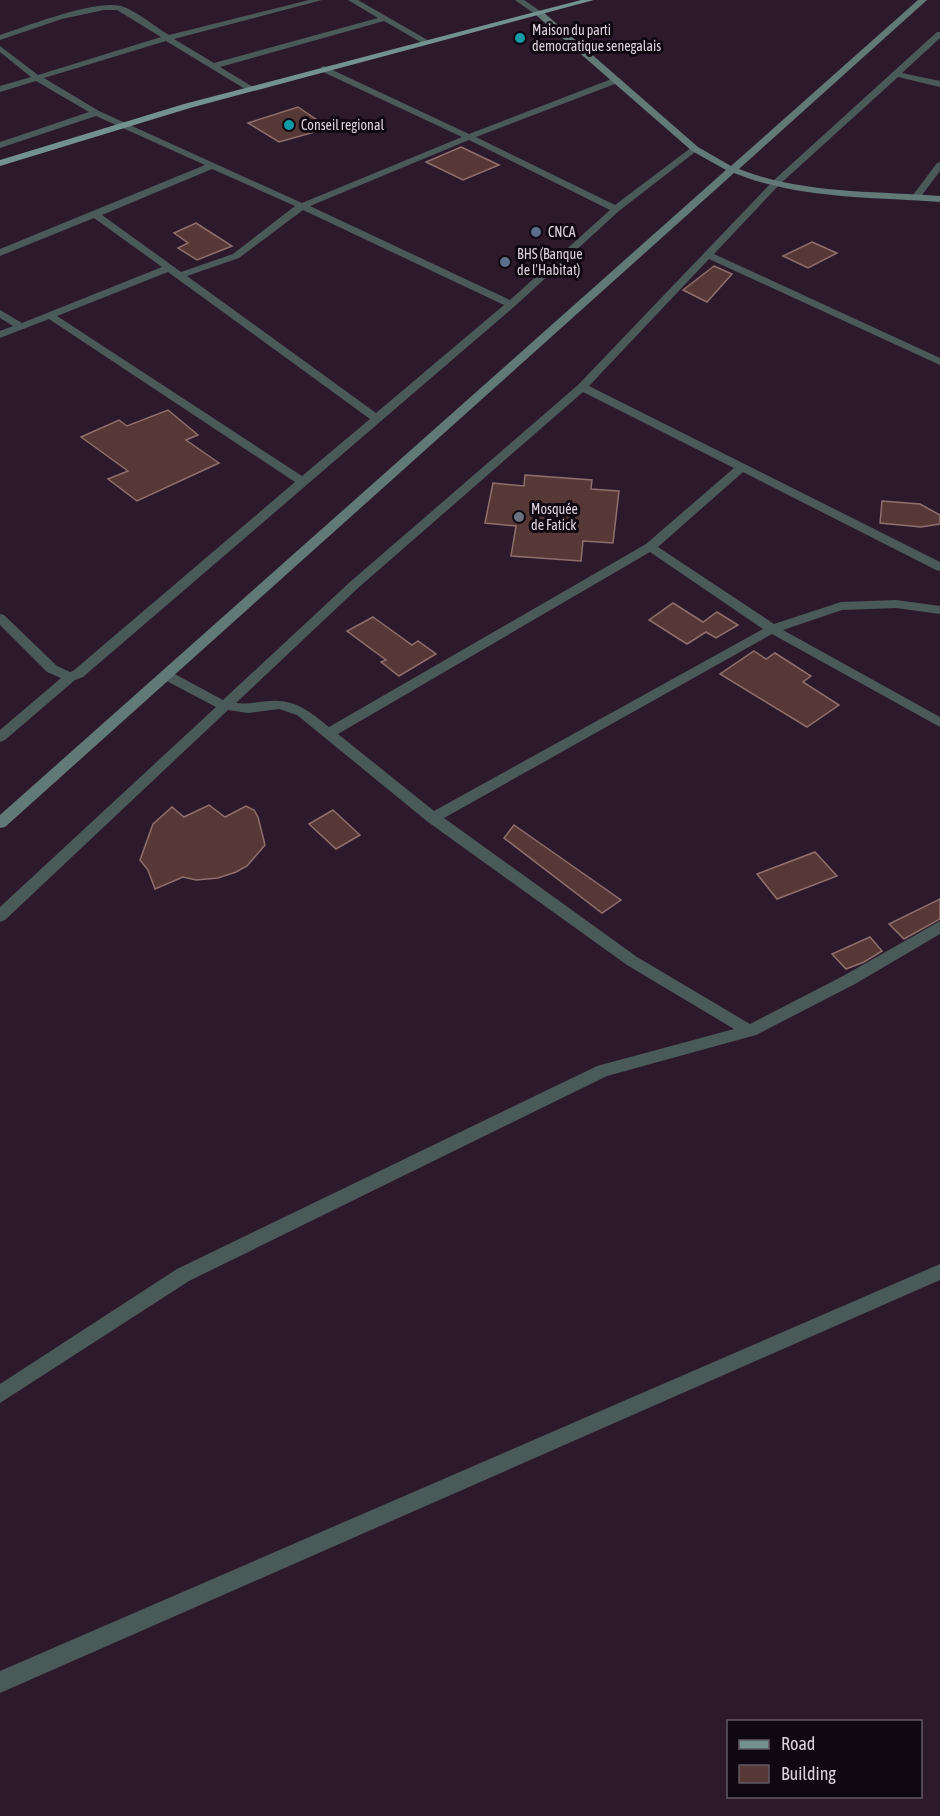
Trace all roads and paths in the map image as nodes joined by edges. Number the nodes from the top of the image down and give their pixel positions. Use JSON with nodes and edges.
{"nodes":[{"id":1,"x":318,"y":0,"type":"edge"},
{"id":2,"x":351,"y":0,"type":"edge"},
{"id":3,"x":519,"y":0,"type":"edge"},
{"id":4,"x":590,"y":0,"type":"edge"},
{"id":5,"x":923,"y":0,"type":"edge"},
{"id":6,"x":539,"y":13,"type":"junction"},
{"id":7,"x":387,"y":18,"type":"junction"},
{"id":8,"x":940,"y":34,"type":"edge"},
{"id":9,"x":0,"y":38,"type":"edge"},
{"id":10,"x":167,"y":38,"type":"junction"},
{"id":11,"x":427,"y":42,"type":"junction"},
{"id":12,"x":0,"y":48,"type":"edge"},
{"id":13,"x":214,"y":66,"type":"junction"},
{"id":14,"x":324,"y":69,"type":"junction"},
{"id":15,"x":898,"y":74,"type":"junction"},
{"id":16,"x":37,"y":78,"type":"junction"},
{"id":17,"x":617,"y":80,"type":"junction"},
{"id":18,"x":940,"y":84,"type":"edge"},
{"id":19,"x":0,"y":89,"type":"edge"},
{"id":20,"x":250,"y":89,"type":"junction"},
{"id":21,"x":96,"y":113,"type":"junction"},
{"id":22,"x":120,"y":125,"type":"junction"},
{"id":23,"x":469,"y":137,"type":"junction"},
{"id":24,"x":0,"y":145,"type":"edge"},
{"id":25,"x":695,"y":149,"type":"junction"},
{"id":26,"x":0,"y":164,"type":"edge"},
{"id":27,"x":214,"y":165,"type":"junction"},
{"id":28,"x":940,"y":165,"type":"edge"},
{"id":29,"x":730,"y":170,"type":"junction"},
{"id":30,"x":777,"y":183,"type":"junction"},
{"id":31,"x":916,"y":197,"type":"junction"},
{"id":32,"x":940,"y":199,"type":"edge"},
{"id":33,"x":302,"y":206,"type":"junction"},
{"id":34,"x":616,"y":209,"type":"junction"},
{"id":35,"x":95,"y":214,"type":"junction"},
{"id":36,"x":0,"y":253,"type":"edge"},
{"id":37,"x":710,"y":256,"type":"junction"},
{"id":38,"x":169,"y":268,"type":"junction"},
{"id":39,"x":180,"y":275,"type":"junction"},
{"id":40,"x":511,"y":304,"type":"junction"},
{"id":41,"x":0,"y":313,"type":"edge"},
{"id":42,"x":49,"y":315,"type":"junction"},
{"id":43,"x":21,"y":327,"type":"junction"},
{"id":44,"x":0,"y":335,"type":"edge"},
{"id":45,"x":940,"y":362,"type":"edge"},
{"id":46,"x":582,"y":387,"type":"junction"},
{"id":47,"x":377,"y":419,"type":"junction"},
{"id":48,"x":742,"y":467,"type":"junction"},
{"id":49,"x":303,"y":482,"type":"junction"},
{"id":50,"x":650,"y":547,"type":"junction"},
{"id":51,"x":940,"y":566,"type":"edge"},
{"id":52,"x":940,"y":610,"type":"edge"},
{"id":53,"x":0,"y":618,"type":"edge"},
{"id":54,"x":772,"y":629,"type":"junction"},
{"id":55,"x":166,"y":675,"type":"junction"},
{"id":56,"x":70,"y":677,"type":"junction"},
{"id":57,"x":224,"y":705,"type":"junction"},
{"id":58,"x":940,"y":723,"type":"edge"},
{"id":59,"x":329,"y":733,"type":"junction"},
{"id":60,"x":0,"y":737,"type":"edge"},
{"id":61,"x":434,"y":818,"type":"junction"},
{"id":62,"x":0,"y":823,"type":"edge"},
{"id":63,"x":0,"y":916,"type":"edge"},
{"id":64,"x":940,"y":927,"type":"edge"},
{"id":65,"x":750,"y":1031,"type":"junction"},
{"id":66,"x":940,"y":1272,"type":"edge"},
{"id":67,"x":0,"y":1394,"type":"edge"},
{"id":68,"x":0,"y":1682,"type":"edge"}],
"edges":[{"from":1,"to":10,"type":"street"},
{"from":2,"to":7,"type":"street"},
{"from":3,"to":6,"type":"street"},
{"from":4,"to":6,"type":"main road"},
{"from":5,"to":29,"type":"street"},
{"from":6,"to":11,"type":"main road"},
{"from":6,"to":17,"type":"street"},
{"from":7,"to":11,"type":"street"},
{"from":7,"to":13,"type":"street"},
{"from":8,"to":15,"type":"street"},
{"from":9,"to":10,"type":"street"},
{"from":10,"to":13,"type":"street"},
{"from":10,"to":16,"type":"street"},
{"from":11,"to":14,"type":"main road"},
{"from":12,"to":16,"type":"street"},
{"from":13,"to":20,"type":"street"},
{"from":14,"to":20,"type":"main road"},
{"from":14,"to":23,"type":"street"},
{"from":15,"to":18,"type":"street"},
{"from":15,"to":30,"type":"street"},
{"from":16,"to":19,"type":"street"},
{"from":16,"to":21,"type":"street"},
{"from":17,"to":23,"type":"street"},
{"from":17,"to":25,"type":"street"},
{"from":20,"to":22,"type":"main road"},
{"from":21,"to":22,"type":"street"},
{"from":21,"to":24,"type":"street"},
{"from":22,"to":26,"type":"main road"},
{"from":22,"to":27,"type":"street"},
{"from":23,"to":33,"type":"street"},
{"from":23,"to":34,"type":"street"},
{"from":25,"to":29,"type":"street"},
{"from":25,"to":34,"type":"street"},
{"from":27,"to":33,"type":"street"},
{"from":27,"to":35,"type":"street"},
{"from":28,"to":31,"type":"street"},
{"from":29,"to":30,"type":"street"},
{"from":29,"to":55,"type":"street"},
{"from":30,"to":31,"type":"street"},
{"from":30,"to":37,"type":"street"},
{"from":31,"to":32,"type":"street"},
{"from":33,"to":39,"type":"street"},
{"from":33,"to":40,"type":"street"},
{"from":34,"to":40,"type":"street"},
{"from":35,"to":36,"type":"street"},
{"from":35,"to":38,"type":"street"},
{"from":37,"to":45,"type":"street"},
{"from":37,"to":46,"type":"street"},
{"from":38,"to":39,"type":"street"},
{"from":38,"to":42,"type":"street"},
{"from":39,"to":47,"type":"street"},
{"from":40,"to":47,"type":"street"},
{"from":41,"to":43,"type":"street"},
{"from":42,"to":43,"type":"street"},
{"from":42,"to":49,"type":"street"},
{"from":43,"to":44,"type":"street"},
{"from":46,"to":48,"type":"street"},
{"from":46,"to":57,"type":"street"},
{"from":47,"to":49,"type":"street"},
{"from":48,"to":50,"type":"street"},
{"from":48,"to":51,"type":"street"},
{"from":49,"to":56,"type":"street"},
{"from":50,"to":54,"type":"street"},
{"from":50,"to":59,"type":"street"},
{"from":52,"to":54,"type":"street"},
{"from":53,"to":56,"type":"street"},
{"from":54,"to":58,"type":"street"},
{"from":54,"to":61,"type":"street"},
{"from":55,"to":57,"type":"street"},
{"from":55,"to":62,"type":"street"},
{"from":56,"to":60,"type":"street"},
{"from":57,"to":59,"type":"street"},
{"from":57,"to":63,"type":"street"},
{"from":59,"to":61,"type":"street"},
{"from":61,"to":65,"type":"street"},
{"from":64,"to":65,"type":"street"},
{"from":65,"to":67,"type":"street"},
{"from":66,"to":68,"type":"street"}]}
